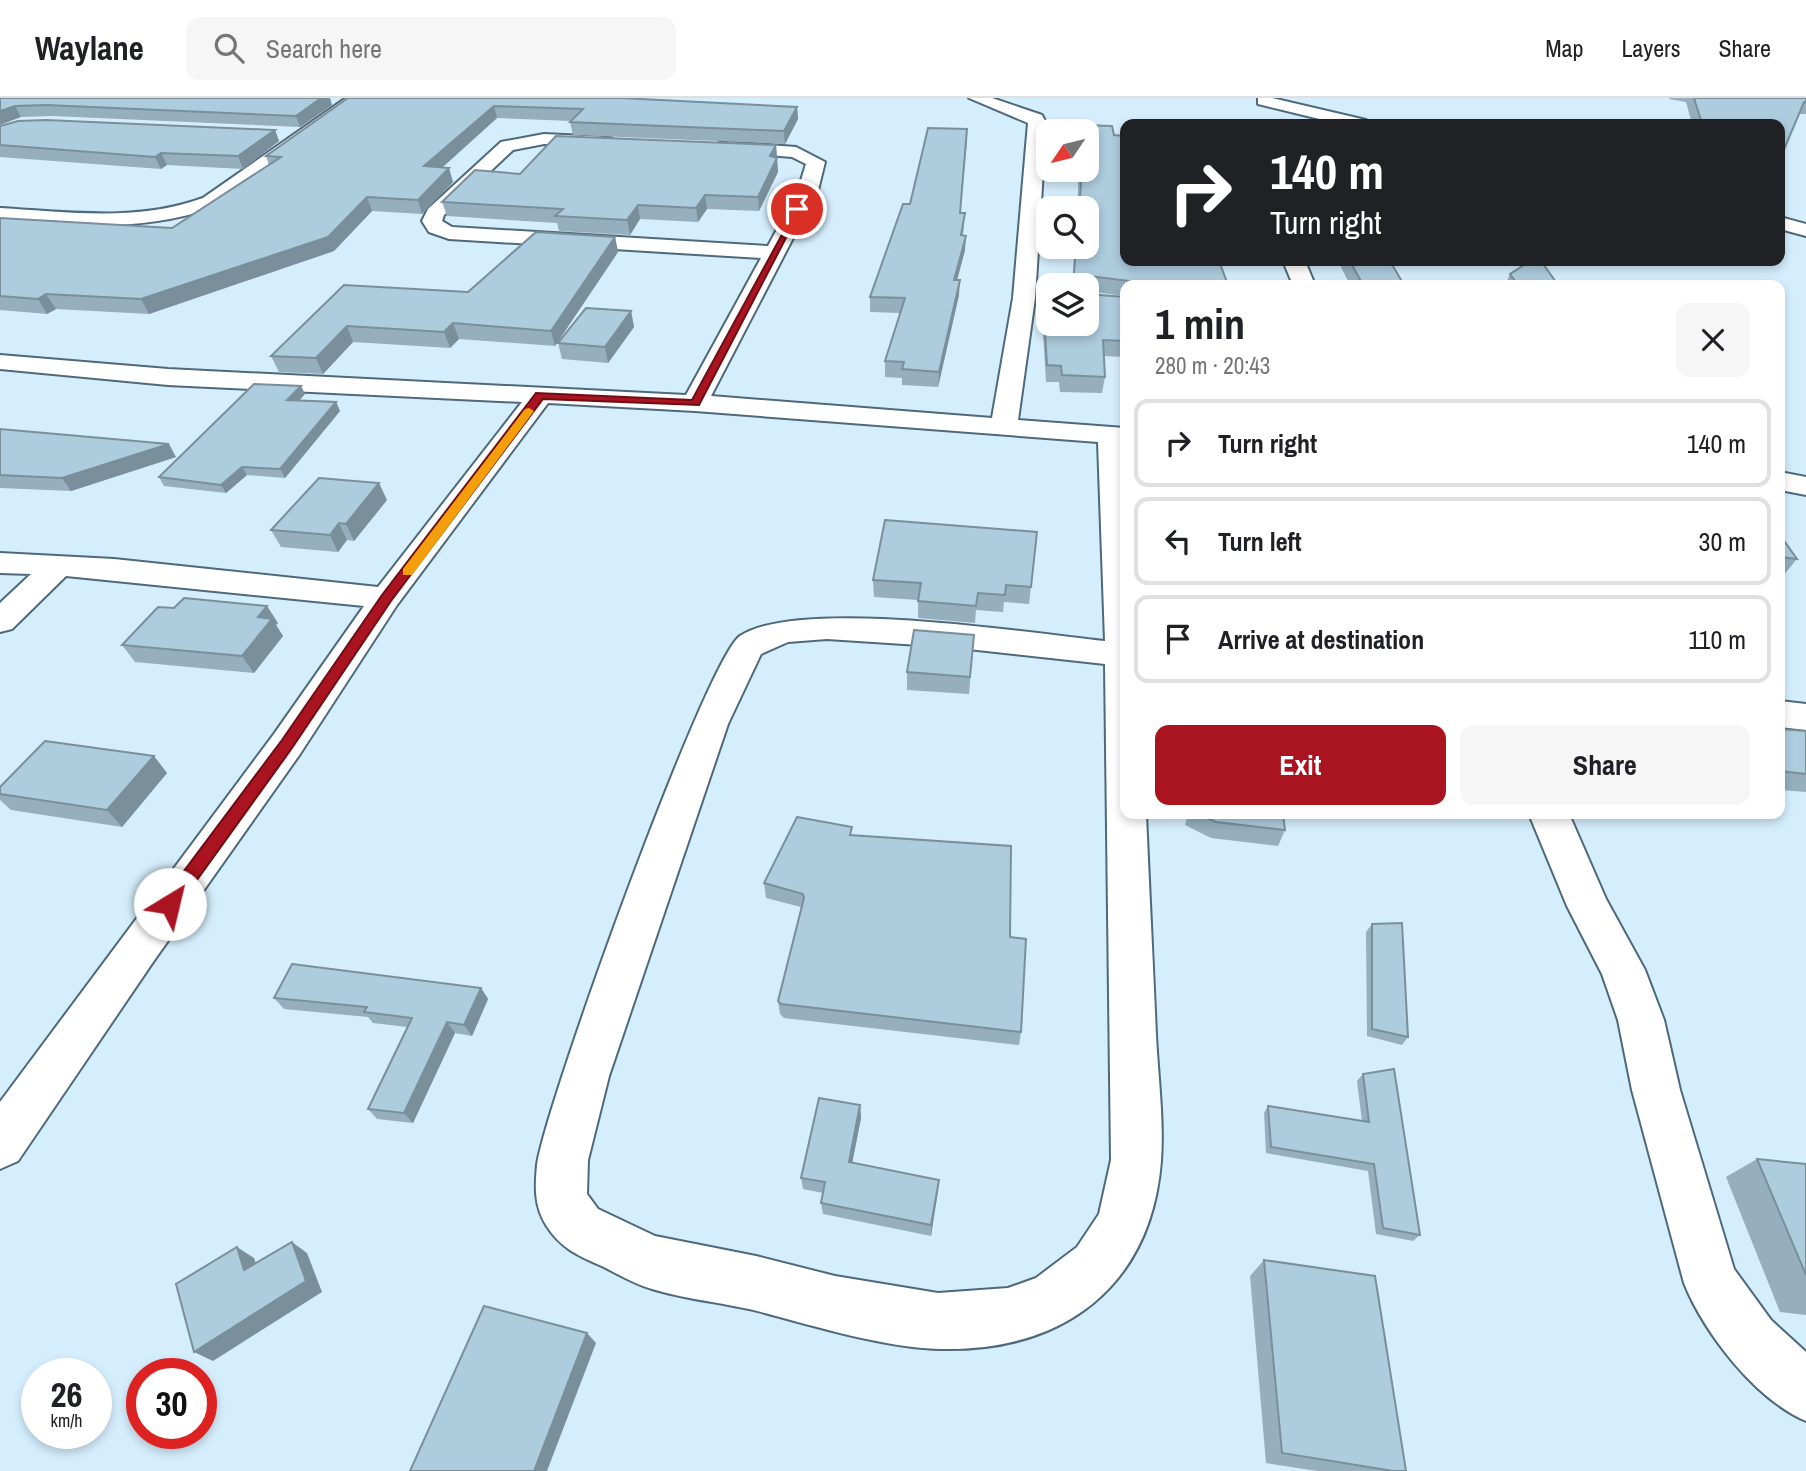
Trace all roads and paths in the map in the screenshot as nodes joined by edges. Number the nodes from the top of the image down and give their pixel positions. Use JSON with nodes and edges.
{"nodes":[{"id":1,"x":357,"y":98,"type":"edge"},
{"id":2,"x":977,"y":98,"type":"edge"},
{"id":3,"x":1264,"y":101,"type":"dead end"},
{"id":4,"x":1339,"y":119,"type":"edge"},
{"id":5,"x":279,"y":133,"type":"edge"},
{"id":6,"x":307,"y":135,"type":"junction"},
{"id":7,"x":623,"y":143,"type":"edge"},
{"id":8,"x":706,"y":147,"type":"edge"},
{"id":9,"x":0,"y":214,"type":"edge"},
{"id":10,"x":1785,"y":224,"type":"edge"},
{"id":11,"x":1806,"y":230,"type":"edge"},
{"id":12,"x":775,"y":253,"type":"junction"},
{"id":13,"x":1024,"y":298,"type":"junction"},
{"id":14,"x":1036,"y":298,"type":"edge"},
{"id":15,"x":0,"y":362,"type":"edge"},
{"id":16,"x":540,"y":396,"type":"junction"},
{"id":17,"x":695,"y":403,"type":"junction"},
{"id":18,"x":1004,"y":424,"type":"junction"},
{"id":19,"x":1118,"y":435,"type":"edge"},
{"id":20,"x":1785,"y":482,"type":"edge"},
{"id":21,"x":1806,"y":486,"type":"edge"},
{"id":22,"x":0,"y":563,"type":"edge"},
{"id":23,"x":59,"y":565,"type":"junction"},
{"id":24,"x":386,"y":598,"type":"junction"},
{"id":25,"x":1120,"y":599,"type":"edge"},
{"id":26,"x":0,"y":621,"type":"edge"},
{"id":27,"x":1120,"y":654,"type":"edge"},
{"id":28,"x":1785,"y":715,"type":"edge"},
{"id":29,"x":1806,"y":717,"type":"edge"},
{"id":30,"x":1126,"y":819,"type":"edge"},
{"id":31,"x":1551,"y":819,"type":"edge"},
{"id":32,"x":0,"y":1144,"type":"edge"},
{"id":33,"x":1806,"y":1392,"type":"edge"}],
"edges":[{"from":1,"to":6,"type":"street"},
{"from":2,"to":13,"type":"street"},
{"from":3,"to":4,"type":"street"},
{"from":5,"to":6,"type":"street"},
{"from":6,"to":9,"type":"street"},
{"from":7,"to":12,"type":"street"},
{"from":8,"to":12,"type":"street"},
{"from":10,"to":11,"type":"street"},
{"from":12,"to":17,"type":"street"},
{"from":13,"to":14,"type":"street"},
{"from":13,"to":18,"type":"street"},
{"from":15,"to":16,"type":"street"},
{"from":16,"to":17,"type":"street"},
{"from":16,"to":24,"type":"street"},
{"from":17,"to":18,"type":"street"},
{"from":18,"to":19,"type":"street"},
{"from":19,"to":25,"type":"street"},
{"from":20,"to":21,"type":"street"},
{"from":22,"to":23,"type":"street"},
{"from":23,"to":24,"type":"street"},
{"from":23,"to":26,"type":"street"},
{"from":24,"to":32,"type":"street"},
{"from":27,"to":30,"type":"street"},
{"from":28,"to":29,"type":"street"},
{"from":31,"to":33,"type":"street"}]}
